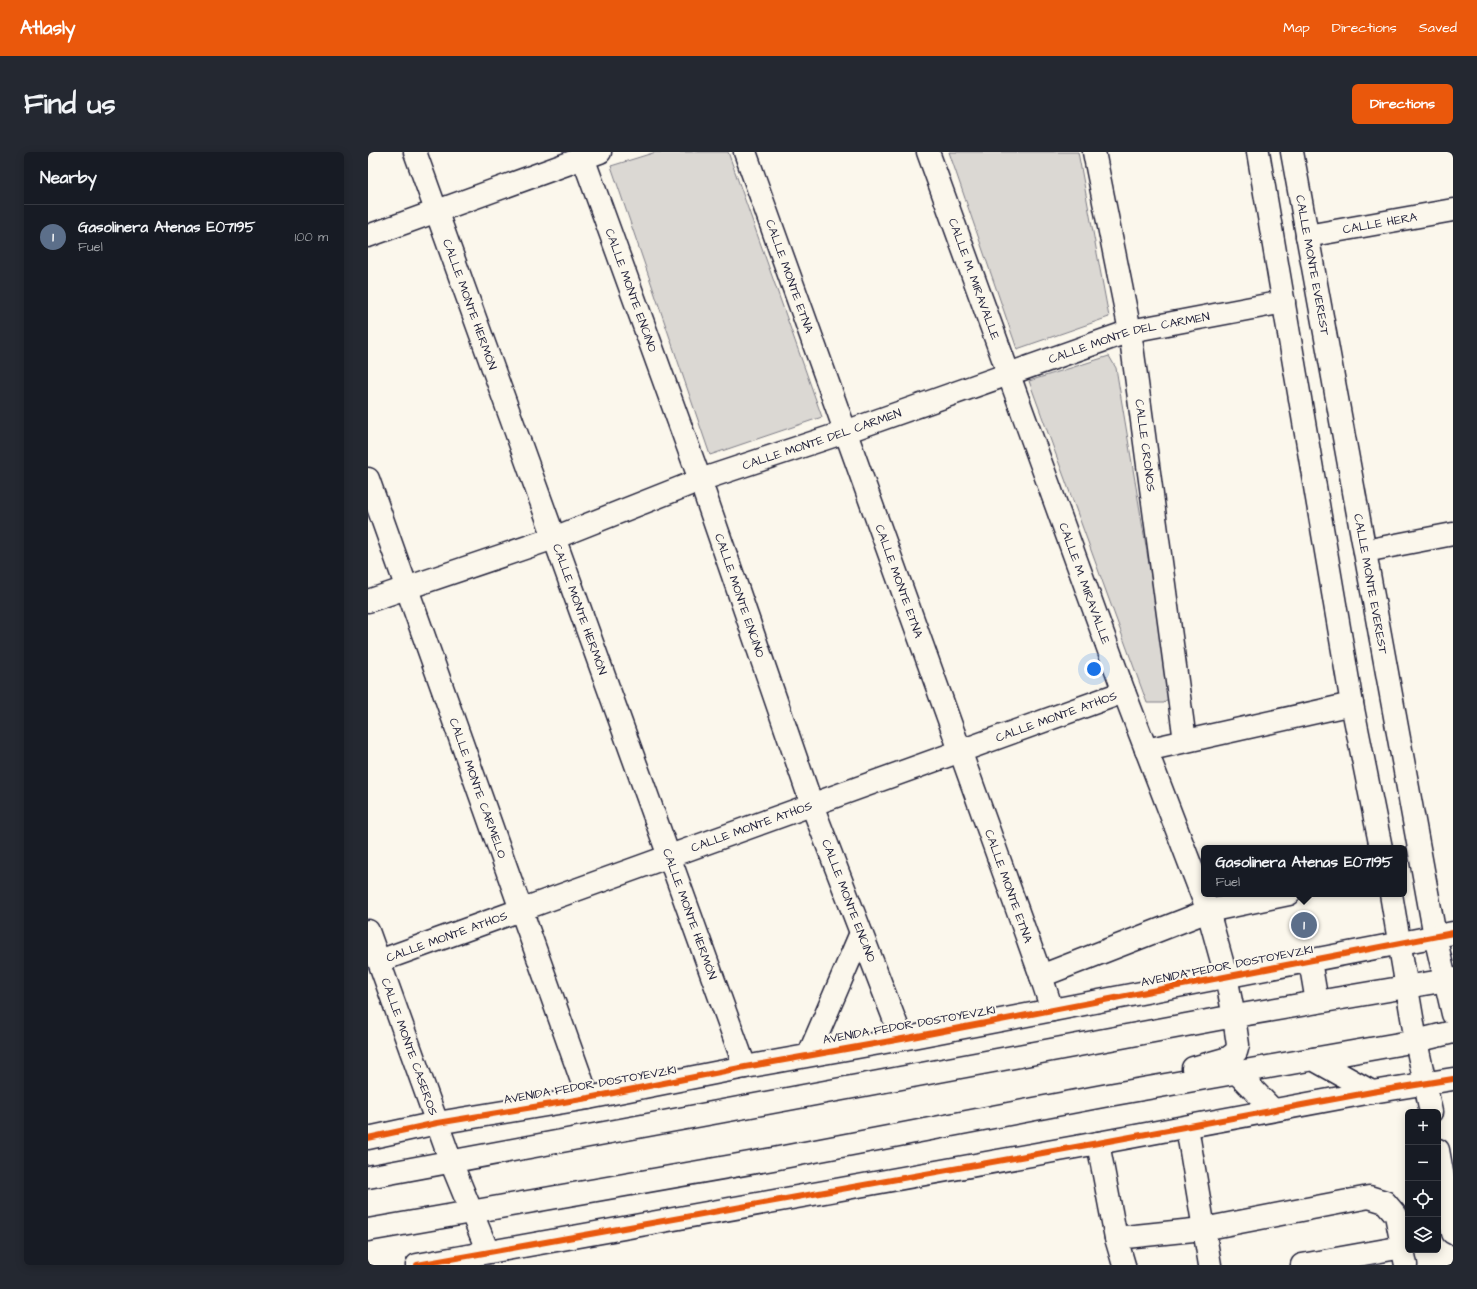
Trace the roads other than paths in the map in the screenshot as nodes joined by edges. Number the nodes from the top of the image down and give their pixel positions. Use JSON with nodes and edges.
{"nodes":[{"id":1,"x":415,"y":152,"type":"edge"},
{"id":2,"x":745,"y":152,"type":"edge"},
{"id":3,"x":928,"y":152,"type":"edge"},
{"id":4,"x":1094,"y":152,"type":"edge"},
{"id":5,"x":1258,"y":152,"type":"edge"},
{"id":6,"x":1292,"y":152,"type":"edge"},
{"id":7,"x":588,"y":154,"type":"edge"},
{"id":8,"x":1453,"y":210,"type":"edge"},
{"id":9,"x":436,"y":211,"type":"junction"},
{"id":10,"x":368,"y":236,"type":"edge"},
{"id":11,"x":1307,"y":236,"type":"junction"},
{"id":12,"x":1284,"y":302,"type":"junction"},
{"id":13,"x":1130,"y":331,"type":"junction"},
{"id":14,"x":1008,"y":374,"type":"junction"},
{"id":15,"x":845,"y":432,"type":"junction"},
{"id":16,"x":368,"y":479,"type":"edge"},
{"id":17,"x":700,"y":480,"type":"junction"},
{"id":18,"x":1453,"y":534,"type":"edge"},
{"id":19,"x":554,"y":538,"type":"junction"},
{"id":20,"x":1365,"y":551,"type":"junction"},
{"id":21,"x":407,"y":588,"type":"junction"},
{"id":22,"x":368,"y":601,"type":"edge"},
{"id":23,"x":1124,"y":692,"type":"junction"},
{"id":24,"x":1352,"y":704,"type":"junction"},
{"id":25,"x":1185,"y":741,"type":"junction"},
{"id":26,"x":1146,"y":750,"type":"junction"},
{"id":27,"x":960,"y":751,"type":"junction"},
{"id":28,"x":812,"y":805,"type":"junction"},
{"id":29,"x":1380,"y":845,"type":"edge"},
{"id":30,"x":669,"y":856,"type":"junction"},
{"id":31,"x":1201,"y":893,"type":"edge"},
{"id":32,"x":1203,"y":897,"type":"edge"},
{"id":33,"x":1275,"y":897,"type":"edge"},
{"id":34,"x":1392,"y":897,"type":"edge"},
{"id":35,"x":521,"y":909,"type":"junction"},
{"id":36,"x":1208,"y":911,"type":"junction"},
{"id":37,"x":368,"y":931,"type":"edge"},
{"id":38,"x":861,"y":933,"type":"junction"},
{"id":39,"x":1444,"y":935,"type":"edge"},
{"id":40,"x":1401,"y":944,"type":"junction"},
{"id":41,"x":379,"y":961,"type":"junction"},
{"id":42,"x":1310,"y":961,"type":"junction"},
{"id":43,"x":1042,"y":976,"type":"junction"},
{"id":44,"x":1226,"y":976,"type":"junction"},
{"id":45,"x":1450,"y":980,"type":"edge"},
{"id":46,"x":1407,"y":987,"type":"junction"},
{"id":47,"x":1317,"y":1002,"type":"junction"},
{"id":48,"x":1052,"y":1010,"type":"junction"},
{"id":49,"x":1453,"y":1014,"type":"edge"},
{"id":50,"x":1234,"y":1017,"type":"junction"},
{"id":51,"x":1453,"y":1032,"type":"edge"},
{"id":52,"x":902,"y":1038,"type":"junction"},
{"id":53,"x":1416,"y":1041,"type":"junction"},
{"id":54,"x":809,"y":1054,"type":"junction"},
{"id":55,"x":1313,"y":1059,"type":"junction"},
{"id":56,"x":745,"y":1067,"type":"junction"},
{"id":57,"x":1237,"y":1073,"type":"junction"},
{"id":58,"x":1453,"y":1079,"type":"edge"},
{"id":59,"x":1426,"y":1084,"type":"junction"},
{"id":60,"x":1146,"y":1088,"type":"junction"},
{"id":61,"x":1372,"y":1092,"type":"junction"},
{"id":62,"x":588,"y":1098,"type":"junction"},
{"id":63,"x":1430,"y":1109,"type":"edge"},
{"id":64,"x":1273,"y":1110,"type":"junction"},
{"id":65,"x":437,"y":1123,"type":"junction"},
{"id":66,"x":1187,"y":1127,"type":"junction"},
{"id":67,"x":368,"y":1138,"type":"edge"},
{"id":68,"x":1098,"y":1143,"type":"junction"},
{"id":69,"x":451,"y":1162,"type":"junction"},
{"id":70,"x":1441,"y":1167,"type":"edge"},
{"id":71,"x":368,"y":1176,"type":"edge"},
{"id":72,"x":471,"y":1211,"type":"junction"},
{"id":73,"x":1203,"y":1229,"type":"junction"},
{"id":74,"x":368,"y":1230,"type":"edge"},
{"id":75,"x":1453,"y":1233,"type":"edge"},
{"id":76,"x":1116,"y":1238,"type":"junction"},
{"id":77,"x":488,"y":1252,"type":"junction"},
{"id":78,"x":1404,"y":1256,"type":"edge"},
{"id":79,"x":417,"y":1265,"type":"edge"},
{"id":80,"x":1124,"y":1265,"type":"edge"},
{"id":81,"x":1210,"y":1265,"type":"edge"},
{"id":82,"x":1302,"y":1265,"type":"edge"}],
"edges":[{"from":1,"to":9,"type":"street","name":"CALLE MONTE HERMÓN"},
{"from":2,"to":15,"type":"street","name":"CALLE MONTE ETNA"},
{"from":3,"to":14,"type":"street","name":"CALLE M. MIRAVALLE"},
{"from":4,"to":13,"type":"street","name":"CALLE CRONOS"},
{"from":5,"to":12,"type":"street"},
{"from":6,"to":11,"type":"street","name":"CALLE MONTE EVEREST"},
{"from":7,"to":9,"type":"street"},
{"from":7,"to":17,"type":"street","name":"CALLE MONTE ENCINO"},
{"from":8,"to":11,"type":"street","name":"CALLE HERA"},
{"from":9,"to":10,"type":"street"},
{"from":9,"to":19,"type":"street","name":"CALLE MONTE HERMÓN"},
{"from":11,"to":20,"type":"street","name":"CALLE MONTE EVEREST"},
{"from":12,"to":13,"type":"street","name":"CALLE MONTE DEL CARMEN"},
{"from":12,"to":24,"type":"street"},
{"from":13,"to":14,"type":"street","name":"CALLE MONTE DEL CARMEN"},
{"from":13,"to":25,"type":"street","name":"CALLE CRONOS"},
{"from":14,"to":15,"type":"street","name":"CALLE MONTE DEL CARMEN"},
{"from":14,"to":23,"type":"street","name":"CALLE M. MIRAVALLE"},
{"from":15,"to":17,"type":"street","name":"CALLE MONTE DEL CARMEN"},
{"from":15,"to":27,"type":"street","name":"CALLE MONTE ETNA"},
{"from":16,"to":21,"type":"street","name":"CALLE MONTE CARMELO"},
{"from":17,"to":19,"type":"street","name":"CALLE MONTE DEL CARMEN"},
{"from":17,"to":28,"type":"street","name":"CALLE MONTE ENCINO"},
{"from":18,"to":20,"type":"street"},
{"from":19,"to":21,"type":"street","name":"CALLE MONTE DEL CARMEN"},
{"from":19,"to":30,"type":"street","name":"CALLE MONTE HERMÓN"},
{"from":20,"to":39,"type":"street","name":"CALLE MONTE EVEREST"},
{"from":21,"to":22,"type":"street","name":"CALLE MONTE DEL CARMEN"},
{"from":21,"to":35,"type":"street","name":"CALLE MONTE CARMELO"},
{"from":23,"to":26,"type":"street","name":"CALLE M. MIRAVALLE"},
{"from":23,"to":27,"type":"street","name":"CALLE MONTE ATHOS"},
{"from":24,"to":25,"type":"street"},
{"from":24,"to":29,"type":"street"},
{"from":25,"to":26,"type":"street"},
{"from":26,"to":31,"type":"street","name":"CALLE M. MIRAVALLE"},
{"from":27,"to":28,"type":"street","name":"CALLE MONTE ATHOS"},
{"from":27,"to":43,"type":"street","name":"CALLE MONTE ETNA"},
{"from":28,"to":30,"type":"street","name":"CALLE MONTE ATHOS"},
{"from":28,"to":38,"type":"street","name":"CALLE MONTE ENCINO"},
{"from":30,"to":35,"type":"street","name":"CALLE MONTE ATHOS"},
{"from":30,"to":56,"type":"street","name":"CALLE MONTE HERMÓN"},
{"from":32,"to":36,"type":"street","name":"CALLE M. MIRAVALLE"},
{"from":33,"to":36,"type":"street"},
{"from":34,"to":40,"type":"street"},
{"from":35,"to":41,"type":"street","name":"CALLE MONTE ATHOS"},
{"from":35,"to":62,"type":"street","name":"CALLE MONTE CARMELO"},
{"from":36,"to":43,"type":"street"},
{"from":36,"to":44,"type":"street","name":"CALLE M. MIRAVALLE"},
{"from":37,"to":41,"type":"street","name":"CALLE MONTE CASEROS"},
{"from":38,"to":52,"type":"street","name":"CALLE MONTE ENCINO"},
{"from":38,"to":54,"type":"street"},
{"from":39,"to":40,"type":"street","name":"AVENIDA FEDOR DOSTOYEVZKI"},
{"from":39,"to":45,"type":"street","name":"CALLE MONTE EVEREST"},
{"from":40,"to":42,"type":"street","name":"AVENIDA FEDOR DOSTOYEVZKI"},
{"from":40,"to":46,"type":"street"},
{"from":41,"to":65,"type":"street","name":"CALLE MONTE CASEROS"},
{"from":42,"to":44,"type":"street","name":"AVENIDA FEDOR DOSTOYEVZKI"},
{"from":42,"to":47,"type":"street"},
{"from":43,"to":48,"type":"street","name":"CALLE MONTE ETNA"},
{"from":44,"to":48,"type":"street","name":"AVENIDA FEDOR DOSTOYEVZKI"},
{"from":44,"to":50,"type":"street","name":"CALLE M. MIRAVALLE"},
{"from":45,"to":46,"type":"street"},
{"from":45,"to":49,"type":"street","name":"CALLE MONTE EVEREST"},
{"from":46,"to":47,"type":"street"},
{"from":46,"to":53,"type":"street"},
{"from":47,"to":50,"type":"street"},
{"from":48,"to":52,"type":"street","name":"AVENIDA FEDOR DOSTOYEVZKI"},
{"from":50,"to":60,"type":"street","name":"CALLE M. MIRAVALLE"},
{"from":50,"to":69,"type":"street"},
{"from":51,"to":53,"type":"street"},
{"from":52,"to":54,"type":"street","name":"AVENIDA FEDOR DOSTOYEVZKI"},
{"from":53,"to":55,"type":"street"},
{"from":53,"to":59,"type":"street"},
{"from":54,"to":56,"type":"street","name":"AVENIDA FEDOR DOSTOYEVZKI"},
{"from":55,"to":57,"type":"street"},
{"from":55,"to":61,"type":"street"},
{"from":56,"to":62,"type":"street","name":"AVENIDA FEDOR DOSTOYEVZKI"},
{"from":57,"to":60,"type":"street"},
{"from":57,"to":64,"type":"street"},
{"from":58,"to":59,"type":"street"},
{"from":59,"to":61,"type":"street"},
{"from":59,"to":63,"type":"street"},
{"from":60,"to":72,"type":"street"},
{"from":61,"to":64,"type":"street"},
{"from":62,"to":65,"type":"street","name":"AVENIDA FEDOR DOSTOYEVZKI"},
{"from":64,"to":66,"type":"street"},
{"from":65,"to":67,"type":"street","name":"AVENIDA FEDOR DOSTOYEVZKI"},
{"from":65,"to":69,"type":"street","name":"CALLE MONTE CASEROS"},
{"from":66,"to":68,"type":"street"},
{"from":66,"to":73,"type":"street"},
{"from":68,"to":76,"type":"street"},
{"from":68,"to":77,"type":"street"},
{"from":69,"to":71,"type":"street"},
{"from":69,"to":72,"type":"street","name":"CALLE MONTE CASEROS"},
{"from":70,"to":75,"type":"street"},
{"from":72,"to":74,"type":"street"},
{"from":72,"to":77,"type":"street","name":"CALLE MONTE CASEROS"},
{"from":73,"to":76,"type":"street"},
{"from":73,"to":78,"type":"street"},
{"from":73,"to":81,"type":"street"},
{"from":76,"to":80,"type":"street"},
{"from":77,"to":79,"type":"street"},
{"from":78,"to":82,"type":"street"}]}
